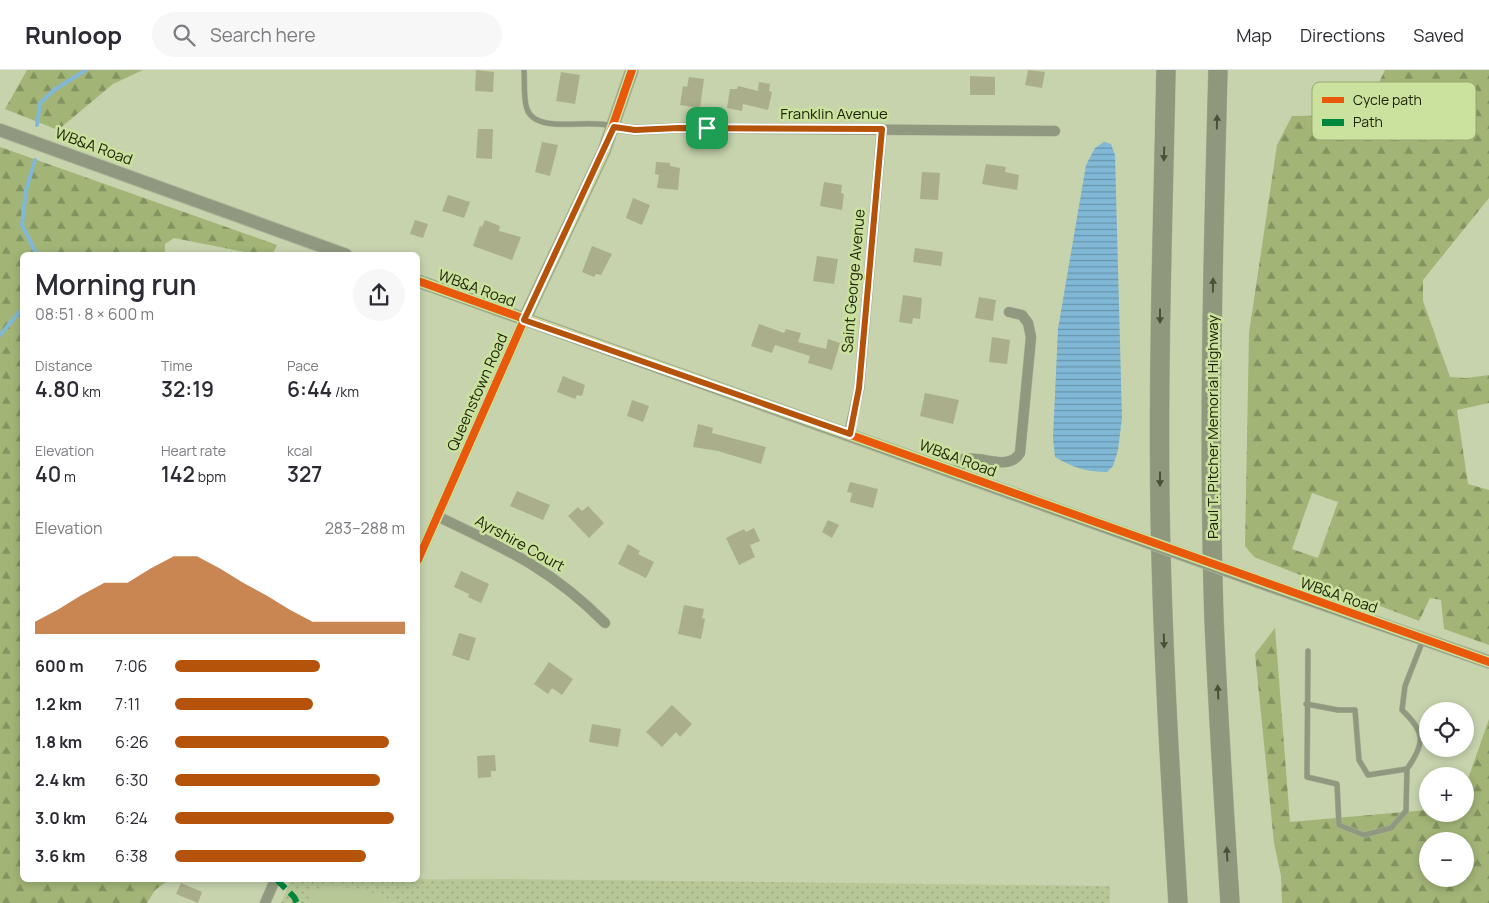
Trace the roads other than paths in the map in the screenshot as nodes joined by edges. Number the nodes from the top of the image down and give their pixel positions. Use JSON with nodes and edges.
{"nodes":[{"id":1,"x":524,"y":70,"type":"edge"},
{"id":2,"x":632,"y":70,"type":"edge"},
{"id":3,"x":1166,"y":70,"type":"edge"},
{"id":4,"x":1218,"y":70,"type":"edge"},
{"id":5,"x":614,"y":127,"type":"junction"},
{"id":6,"x":882,"y":129,"type":"junction"},
{"id":7,"x":0,"y":130,"type":"edge"},
{"id":8,"x":1055,"y":131,"type":"dead end"},
{"id":9,"x":338,"y":252,"type":"edge"},
{"id":10,"x":420,"y":282,"type":"edge"},
{"id":11,"x":1009,"y":312,"type":"dead end"},
{"id":12,"x":524,"y":320,"type":"junction"},
{"id":13,"x":850,"y":434,"type":"junction"},
{"id":14,"x":956,"y":472,"type":"junction"},
{"id":15,"x":437,"y":516,"type":"junction"},
{"id":16,"x":420,"y":555,"type":"edge"},
{"id":17,"x":605,"y":623,"type":"dead end"},
{"id":18,"x":1423,"y":639,"type":"junction"},
{"id":19,"x":1308,"y":651,"type":"dead end"},
{"id":20,"x":1489,"y":662,"type":"edge"},
{"id":21,"x":1306,"y":704,"type":"junction"},
{"id":22,"x":1408,"y":769,"type":"junction"},
{"id":23,"x":275,"y":882,"type":"edge"},
{"id":24,"x":265,"y":903,"type":"edge"},
{"id":25,"x":1178,"y":903,"type":"edge"},
{"id":26,"x":1230,"y":903,"type":"edge"}],
"edges":[{"from":1,"to":5,"type":"lane"},
{"from":2,"to":5,"type":"street","name":"Queenstown Road"},
{"from":3,"to":25,"type":"highway","one_way":true},
{"from":26,"to":4,"type":"highway","name":"Paul T. Pitcher Memorial Highway","one_way":true},
{"from":5,"to":6,"type":"street","name":"Franklin Avenue"},
{"from":5,"to":12,"type":"street","name":"Queenstown Road"},
{"from":6,"to":8,"type":"street","name":"Franklin Avenue"},
{"from":6,"to":13,"type":"street","name":"Saint George Avenue"},
{"from":7,"to":9,"type":"street","name":"WB&A Road"},
{"from":10,"to":12,"type":"street","name":"WB&A Road"},
{"from":11,"to":14,"type":"street"},
{"from":12,"to":13,"type":"street","name":"WB&A Road"},
{"from":12,"to":15,"type":"street","name":"Queenstown Road"},
{"from":13,"to":14,"type":"street","name":"WB&A Road"},
{"from":14,"to":18,"type":"street","name":"WB&A Road","bridge":true},
{"from":15,"to":16,"type":"street","name":"Queenstown Road"},
{"from":15,"to":17,"type":"street","name":"Ayrshire Court"},
{"from":18,"to":20,"type":"street","name":"WB&A Road"},
{"from":18,"to":22,"type":"lane"},
{"from":19,"to":21,"type":"lane"},
{"from":21,"to":22,"type":"lane"},
{"from":21,"to":22,"type":"lane"},
{"from":23,"to":24,"type":"street"}]}
